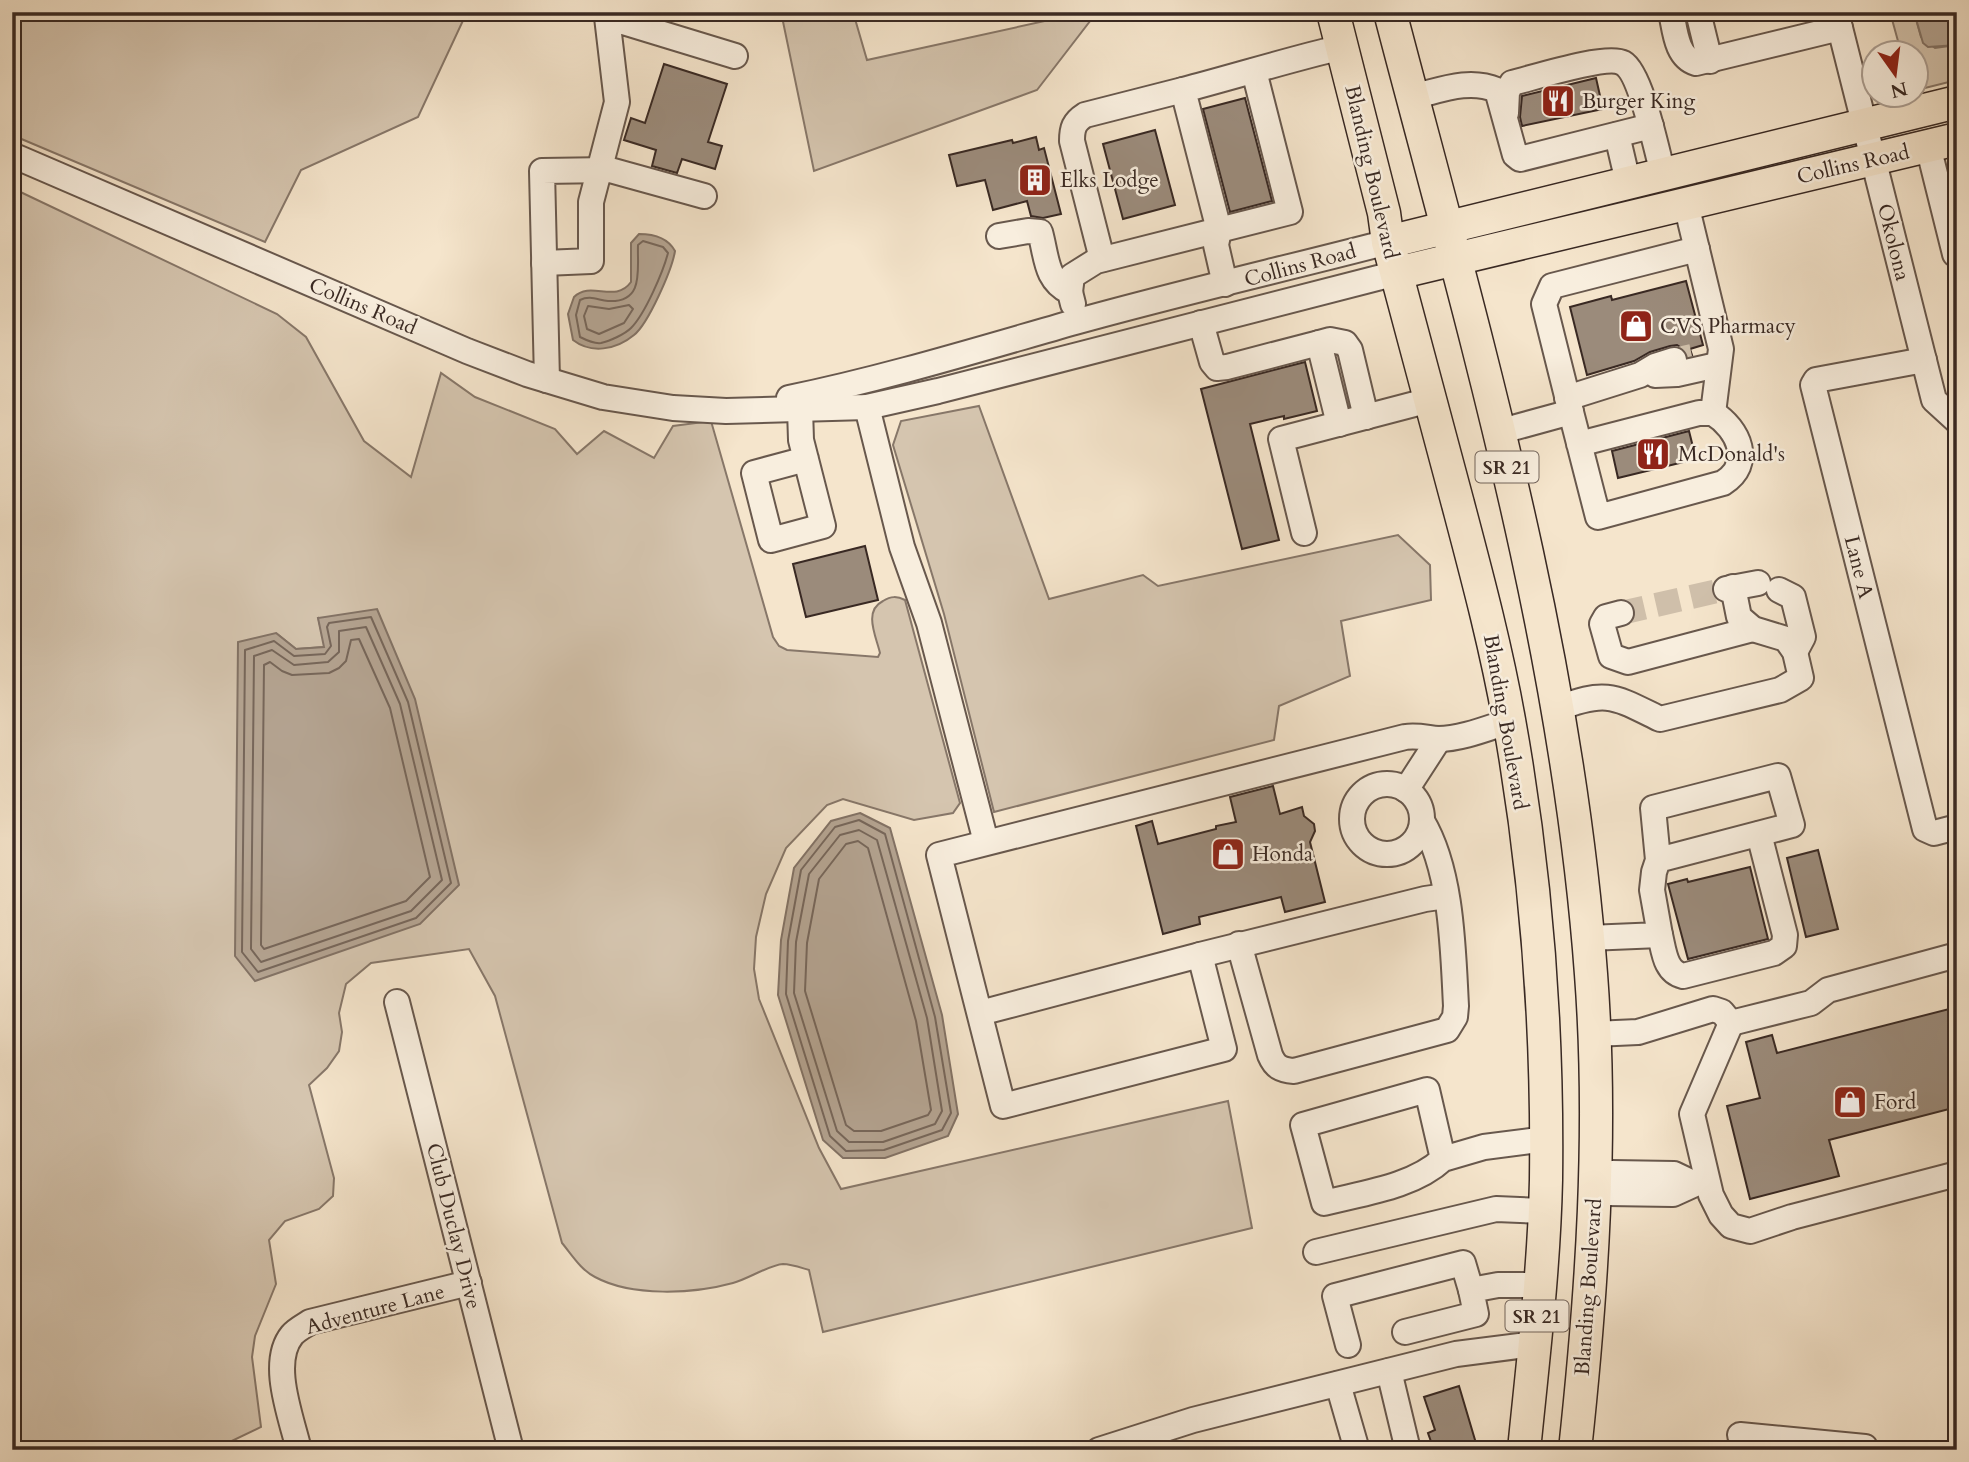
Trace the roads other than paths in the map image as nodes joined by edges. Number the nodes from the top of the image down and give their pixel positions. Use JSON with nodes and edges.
{"nodes":[{"id":1,"x":1333,"y":12,"type":"edge"},
{"id":2,"x":1390,"y":12,"type":"edge"},
{"id":3,"x":1671,"y":12,"type":"edge"},
{"id":4,"x":1698,"y":12,"type":"edge"},
{"id":5,"x":1838,"y":20,"type":"edge"},
{"id":6,"x":1342,"y":47,"type":"junction"},
{"id":7,"x":735,"y":56,"type":"dead end"},
{"id":8,"x":1710,"y":61,"type":"junction"},
{"id":9,"x":1254,"y":71,"type":"junction"},
{"id":10,"x":1183,"y":90,"type":"junction"},
{"id":11,"x":1412,"y":97,"type":"junction"},
{"id":12,"x":1508,"y":98,"type":"junction"},
{"id":13,"x":1957,"y":102,"type":"edge"},
{"id":14,"x":1866,"y":124,"type":"junction"},
{"id":15,"x":1646,"y":127,"type":"junction"},
{"id":16,"x":1617,"y":135,"type":"junction"},
{"id":17,"x":1942,"y":142,"type":"edge"},
{"id":18,"x":12,"y":155,"type":"edge"},
{"id":19,"x":1872,"y":159,"type":"junction"},
{"id":20,"x":599,"y":170,"type":"junction"},
{"id":21,"x":1662,"y":174,"type":"junction"},
{"id":22,"x":1628,"y":182,"type":"junction"},
{"id":23,"x":704,"y":196,"type":"dead end"},
{"id":24,"x":1686,"y":204,"type":"junction"},
{"id":25,"x":1447,"y":228,"type":"junction"},
{"id":26,"x":1219,"y":230,"type":"junction"},
{"id":27,"x":999,"y":236,"type":"dead end"},
{"id":28,"x":1388,"y":242,"type":"junction"},
{"id":29,"x":1697,"y":249,"type":"junction"},
{"id":30,"x":1955,"y":254,"type":"edge"},
{"id":31,"x":1102,"y":258,"type":"junction"},
{"id":32,"x":1455,"y":259,"type":"junction"},
{"id":33,"x":544,"y":263,"type":"junction"},
{"id":34,"x":1397,"y":273,"type":"junction"},
{"id":35,"x":1225,"y":284,"type":"junction"},
{"id":36,"x":1070,"y":292,"type":"junction"},
{"id":37,"x":1077,"y":322,"type":"junction"},
{"id":38,"x":1201,"y":323,"type":"junction"},
{"id":39,"x":1319,"y":343,"type":"junction"},
{"id":40,"x":1719,"y":356,"type":"junction"},
{"id":41,"x":1924,"y":360,"type":"junction"},
{"id":42,"x":1640,"y":375,"type":"junction"},
{"id":43,"x":547,"y":380,"type":"junction"},
{"id":44,"x":1430,"y":400,"type":"junction"},
{"id":45,"x":1569,"y":405,"type":"junction"},
{"id":46,"x":867,"y":407,"type":"junction"},
{"id":47,"x":800,"y":410,"type":"junction"},
{"id":48,"x":726,"y":411,"type":"junction"},
{"id":49,"x":1713,"y":413,"type":"junction"},
{"id":50,"x":1366,"y":417,"type":"junction"},
{"id":51,"x":1957,"y":421,"type":"edge"},
{"id":52,"x":1339,"y":424,"type":"junction"},
{"id":53,"x":1498,"y":432,"type":"junction"},
{"id":54,"x":1579,"y":444,"type":"junction"},
{"id":55,"x":806,"y":459,"type":"dead end"},
{"id":56,"x":1304,"y":533,"type":"dead end"},
{"id":57,"x":1622,"y":613,"type":"tunnel mouth"},
{"id":58,"x":1753,"y":629,"type":"junction"},
{"id":59,"x":1795,"y":652,"type":"junction"},
{"id":60,"x":1557,"y":709,"type":"junction"},
{"id":61,"x":1510,"y":721,"type":"junction"},
{"id":62,"x":1439,"y":739,"type":"junction"},
{"id":63,"x":1406,"y":790,"type":"junction"},
{"id":64,"x":1422,"y":821,"type":"junction"},
{"id":65,"x":1957,"y":827,"type":"edge"},
{"id":66,"x":1759,"y":834,"type":"junction"},
{"id":67,"x":986,"y":842,"type":"junction"},
{"id":68,"x":1658,"y":860,"type":"junction"},
{"id":69,"x":1446,"y":896,"type":"junction"},
{"id":70,"x":1660,"y":935,"type":"junction"},
{"id":71,"x":1588,"y":937,"type":"junction"},
{"id":72,"x":1239,"y":944,"type":"junction"},
{"id":73,"x":1200,"y":955,"type":"junction"},
{"id":74,"x":1957,"y":955,"type":"edge"},
{"id":75,"x":397,"y":1002,"type":"dead end"},
{"id":76,"x":980,"y":1013,"type":"junction"},
{"id":77,"x":1731,"y":1023,"type":"junction"},
{"id":78,"x":1594,"y":1034,"type":"junction"},
{"id":79,"x":1546,"y":1139,"type":"junction"},
{"id":80,"x":1443,"y":1158,"type":"junction"},
{"id":81,"x":1957,"y":1174,"type":"edge"},
{"id":82,"x":1701,"y":1183,"type":"junction"},
{"id":83,"x":1595,"y":1184,"type":"junction"},
{"id":84,"x":1545,"y":1197,"type":"junction"},
{"id":85,"x":1316,"y":1252,"type":"dead end"},
{"id":86,"x":469,"y":1283,"type":"junction"},
{"id":87,"x":1540,"y":1285,"type":"junction"},
{"id":88,"x":1471,"y":1290,"type":"junction"},
{"id":89,"x":1405,"y":1332,"type":"dead end"},
{"id":90,"x":1534,"y":1344,"type":"junction"},
{"id":91,"x":1348,"y":1345,"type":"dead end"},
{"id":92,"x":1389,"y":1371,"type":"junction"},
{"id":93,"x":1338,"y":1384,"type":"junction"},
{"id":94,"x":1740,"y":1435,"type":"dead end"},
{"id":95,"x":1864,"y":1447,"type":"dead end"},
{"id":96,"x":299,"y":1450,"type":"edge"},
{"id":97,"x":511,"y":1450,"type":"edge"},
{"id":98,"x":1099,"y":1450,"type":"edge"},
{"id":99,"x":1357,"y":1450,"type":"edge"},
{"id":100,"x":1408,"y":1450,"type":"edge"},
{"id":101,"x":1524,"y":1450,"type":"edge"},
{"id":102,"x":1575,"y":1450,"type":"edge"}],
"edges":[{"from":1,"to":6,"type":"main road","name":"Blanding Boulevard","number":"SR 21"},
{"from":2,"to":11,"type":"main road","name":"Blanding Boulevard","number":"SR 21"},
{"from":3,"to":8,"type":"street"},
{"from":4,"to":8,"type":"street"},
{"from":5,"to":8,"type":"street"},
{"from":5,"to":14,"type":"street","name":"Okolona"},
{"from":6,"to":9,"type":"street"},
{"from":6,"to":28,"type":"main road","name":"Blanding Boulevard","number":"SR 21"},
{"from":7,"to":20,"type":"street"},
{"from":9,"to":10,"type":"street"},
{"from":9,"to":26,"type":"street"},
{"from":10,"to":26,"type":"street"},
{"from":10,"to":31,"type":"street"},
{"from":11,"to":12,"type":"street"},
{"from":11,"to":25,"type":"main road","name":"Blanding Boulevard","number":"SR 21"},
{"from":12,"to":15,"type":"street"},
{"from":12,"to":16,"type":"street"},
{"from":13,"to":14,"type":"main road","name":"Collins Road"},
{"from":14,"to":19,"type":"street","name":"Okolona"},
{"from":14,"to":21,"type":"main road","name":"Collins Road"},
{"from":15,"to":16,"type":"street"},
{"from":15,"to":21,"type":"street"},
{"from":16,"to":22,"type":"street"},
{"from":17,"to":19,"type":"main road","name":"Collins Road"},
{"from":17,"to":30,"type":"street"},
{"from":18,"to":43,"type":"street","name":"Collins Road"},
{"from":19,"to":24,"type":"main road","name":"Collins Road"},
{"from":19,"to":41,"type":"street","name":"Okolona"},
{"from":20,"to":23,"type":"street"},
{"from":20,"to":33,"type":"street"},
{"from":20,"to":33,"type":"street"},
{"from":21,"to":22,"type":"main road","name":"Collins Road"},
{"from":22,"to":25,"type":"main road","name":"Collins Road"},
{"from":24,"to":29,"type":"street"},
{"from":24,"to":32,"type":"main road","name":"Collins Road"},
{"from":25,"to":28,"type":"main road","name":"Collins Road"},
{"from":25,"to":32,"type":"main road","name":"Blanding Boulevard","number":"SR 21"},
{"from":26,"to":31,"type":"street"},
{"from":26,"to":35,"type":"street"},
{"from":27,"to":36,"type":"street"},
{"from":28,"to":34,"type":"main road","name":"Blanding Boulevard","number":"SR 21"},
{"from":28,"to":35,"type":"street","name":"Collins Road"},
{"from":29,"to":40,"type":"street"},
{"from":29,"to":45,"type":"street"},
{"from":31,"to":36,"type":"street"},
{"from":32,"to":34,"type":"main road","name":"Collins Road"},
{"from":32,"to":53,"type":"main road","name":"Blanding Boulevard","number":"SR 21"},
{"from":33,"to":43,"type":"street"},
{"from":34,"to":38,"type":"street","name":"Collins Road"},
{"from":34,"to":44,"type":"main road","name":"Blanding Boulevard","number":"SR 21"},
{"from":35,"to":37,"type":"street","name":"Collins Road"},
{"from":36,"to":37,"type":"street"},
{"from":37,"to":48,"type":"street","name":"Collins Road"},
{"from":38,"to":39,"type":"street"},
{"from":38,"to":46,"type":"street","name":"Collins Road"},
{"from":39,"to":50,"type":"street"},
{"from":39,"to":52,"type":"street"},
{"from":40,"to":42,"type":"street"},
{"from":40,"to":42,"type":"street"},
{"from":40,"to":49,"type":"street"},
{"from":41,"to":51,"type":"street","name":"Okolona"},
{"from":41,"to":65,"type":"street","name":"Lane A"},
{"from":42,"to":45,"type":"street"},
{"from":43,"to":48,"type":"street","name":"Collins Road"},
{"from":44,"to":50,"type":"street"},
{"from":44,"to":61,"type":"main road","name":"Blanding Boulevard","number":"SR 21"},
{"from":45,"to":53,"type":"street"},
{"from":45,"to":54,"type":"street"},
{"from":46,"to":47,"type":"street","name":"Collins Road"},
{"from":46,"to":67,"type":"street"},
{"from":47,"to":48,"type":"street","name":"Collins Road"},
{"from":47,"to":55,"type":"street"},
{"from":49,"to":54,"type":"street"},
{"from":49,"to":54,"type":"street"},
{"from":50,"to":52,"type":"street"},
{"from":52,"to":56,"type":"street"},
{"from":53,"to":60,"type":"main road","name":"Blanding Boulevard","number":"SR 21"},
{"from":57,"to":58,"type":"street"},
{"from":58,"to":59,"type":"street"},
{"from":58,"to":59,"type":"street"},
{"from":59,"to":60,"type":"street"},
{"from":60,"to":61,"type":"main road"},
{"from":60,"to":71,"type":"main road","name":"Blanding Boulevard","number":"SR 21"},
{"from":61,"to":62,"type":"street"},
{"from":61,"to":79,"type":"main road","name":"Blanding Boulevard","number":"SR 21"},
{"from":62,"to":63,"type":"street"},
{"from":62,"to":67,"type":"street"},
{"from":63,"to":64,"type":"street"},
{"from":63,"to":64,"type":"street"},
{"from":64,"to":69,"type":"street"},
{"from":66,"to":68,"type":"street"},
{"from":66,"to":68,"type":"street"},
{"from":66,"to":70,"type":"street"},
{"from":67,"to":76,"type":"street"},
{"from":68,"to":70,"type":"street"},
{"from":69,"to":72,"type":"street"},
{"from":69,"to":72,"type":"street"},
{"from":70,"to":71,"type":"street"},
{"from":71,"to":78,"type":"main road","name":"Blanding Boulevard","number":"SR 21"},
{"from":72,"to":73,"type":"street"},
{"from":73,"to":76,"type":"street"},
{"from":73,"to":76,"type":"street"},
{"from":74,"to":77,"type":"street"},
{"from":75,"to":86,"type":"street","name":"Club Duclay Drive"},
{"from":77,"to":78,"type":"street"},
{"from":77,"to":82,"type":"street"},
{"from":78,"to":83,"type":"main road","name":"Blanding Boulevard","number":"SR 21"},
{"from":79,"to":80,"type":"street"},
{"from":79,"to":84,"type":"main road","name":"Blanding Boulevard","number":"SR 21"},
{"from":80,"to":80,"type":"street"},
{"from":81,"to":82,"type":"street"},
{"from":82,"to":83,"type":"street"},
{"from":83,"to":84,"type":"main road"},
{"from":83,"to":102,"type":"main road","name":"Blanding Boulevard","number":"SR 21"},
{"from":84,"to":85,"type":"street"},
{"from":84,"to":87,"type":"main road","name":"Blanding Boulevard","number":"SR 21"},
{"from":86,"to":96,"type":"street","name":"Adventure Lane"},
{"from":86,"to":97,"type":"street","name":"Club Duclay Drive"},
{"from":87,"to":88,"type":"street"},
{"from":87,"to":90,"type":"main road","name":"Blanding Boulevard","number":"SR 21"},
{"from":88,"to":89,"type":"street"},
{"from":88,"to":91,"type":"street"},
{"from":90,"to":92,"type":"street"},
{"from":90,"to":101,"type":"main road","name":"Blanding Boulevard","number":"SR 21"},
{"from":92,"to":93,"type":"street"},
{"from":92,"to":100,"type":"street"},
{"from":93,"to":98,"type":"street"},
{"from":93,"to":99,"type":"street"},
{"from":94,"to":95,"type":"street"}]}
